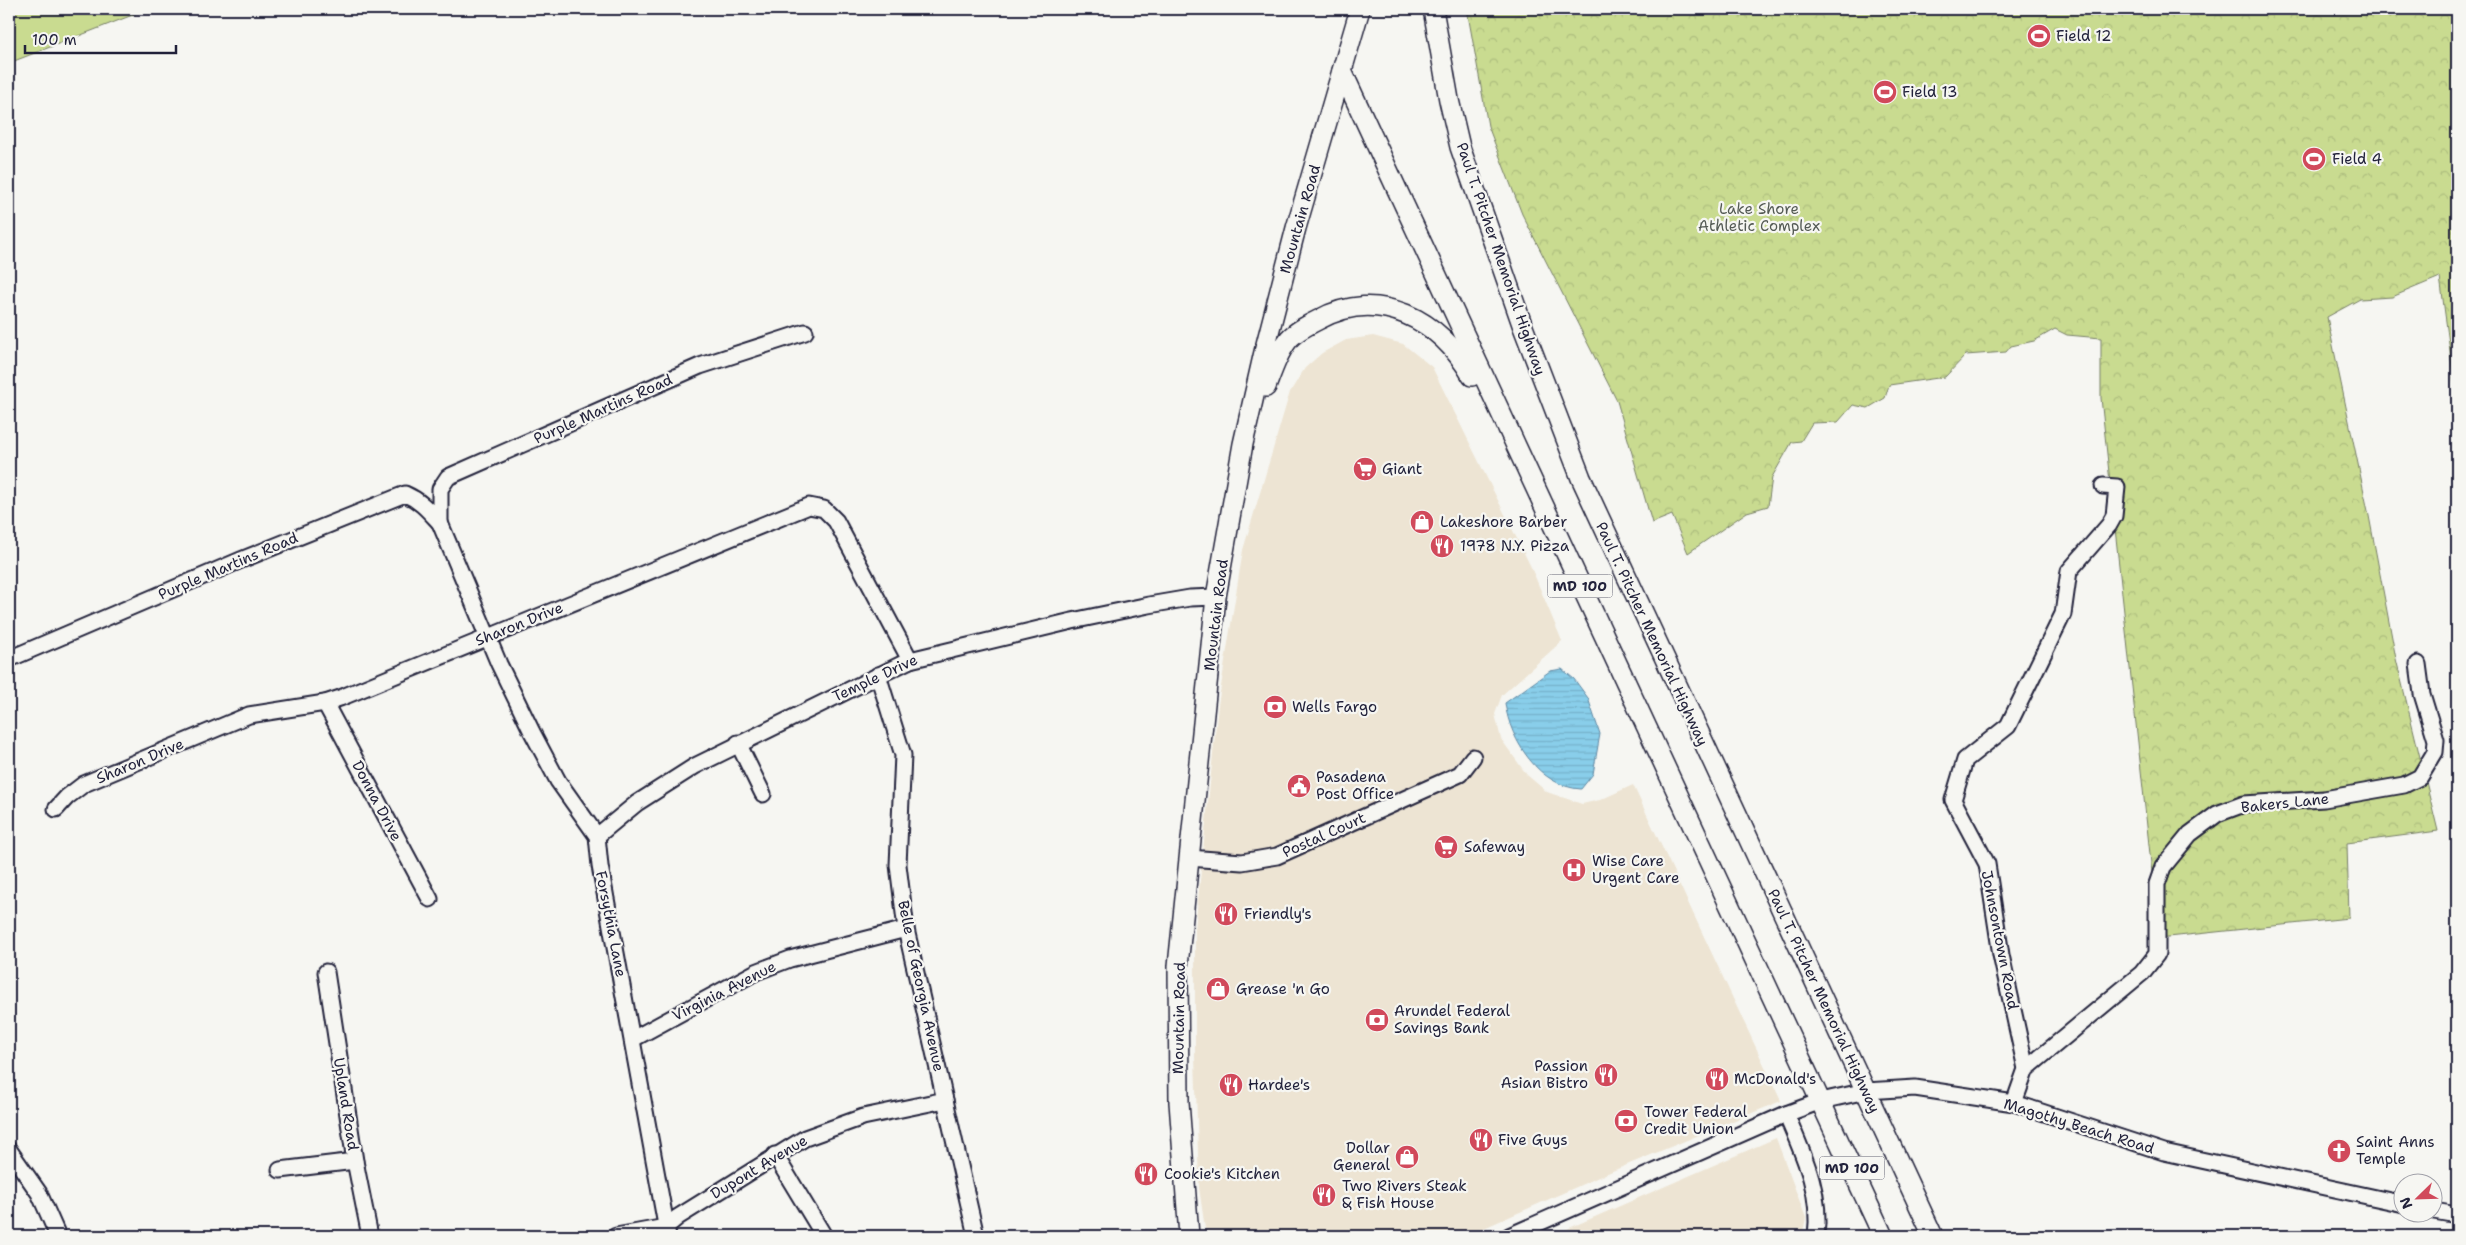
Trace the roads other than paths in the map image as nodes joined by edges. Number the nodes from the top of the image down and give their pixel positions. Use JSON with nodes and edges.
{"nodes":[{"id":1,"x":1360,"y":9,"type":"edge"},
{"id":2,"x":1433,"y":9,"type":"edge"},
{"id":3,"x":1342,"y":71,"type":"junction"},
{"id":4,"x":805,"y":332,"type":"dead end"},
{"id":5,"x":1243,"y":444,"type":"junction"},
{"id":6,"x":2103,"y":486,"type":"dead end"},
{"id":7,"x":1539,"y":498,"type":"junction"},
{"id":8,"x":440,"y":523,"type":"junction"},
{"id":9,"x":1216,"y":597,"type":"junction"},
{"id":10,"x":487,"y":637,"type":"junction"},
{"id":11,"x":9,"y":659,"type":"edge"},
{"id":12,"x":910,"y":660,"type":"junction"},
{"id":13,"x":2418,"y":664,"type":"dead end"},
{"id":14,"x":878,"y":675,"type":"junction"},
{"id":15,"x":325,"y":702,"type":"junction"},
{"id":16,"x":738,"y":743,"type":"junction"},
{"id":17,"x":1473,"y":757,"type":"dead end"},
{"id":18,"x":764,"y":794,"type":"dead end"},
{"id":19,"x":56,"y":809,"type":"dead end"},
{"id":20,"x":596,"y":836,"type":"junction"},
{"id":21,"x":1190,"y":858,"type":"junction"},
{"id":22,"x":430,"y":899,"type":"dead end"},
{"id":23,"x":906,"y":929,"type":"junction"},
{"id":24,"x":326,"y":972,"type":"dead end"},
{"id":25,"x":633,"y":1039,"type":"junction"},
{"id":26,"x":2026,"y":1069,"type":"junction"},
{"id":27,"x":1866,"y":1091,"type":"junction"},
{"id":28,"x":945,"y":1100,"type":"junction"},
{"id":29,"x":1821,"y":1101,"type":"junction"},
{"id":30,"x":2014,"y":1103,"type":"junction"},
{"id":31,"x":1786,"y":1114,"type":"junction"},
{"id":32,"x":9,"y":1150,"type":"edge"},
{"id":33,"x":775,"y":1155,"type":"junction"},
{"id":34,"x":355,"y":1161,"type":"junction"},
{"id":35,"x":280,"y":1170,"type":"dead end"},
{"id":36,"x":2394,"y":1202,"type":"edge"},
{"id":37,"x":2444,"y":1212,"type":"edge"},
{"id":38,"x":2457,"y":1215,"type":"edge"},
{"id":39,"x":667,"y":1232,"type":"edge"},
{"id":40,"x":58,"y":1236,"type":"edge"},
{"id":41,"x":370,"y":1236,"type":"edge"},
{"id":42,"x":616,"y":1236,"type":"edge"},
{"id":43,"x":824,"y":1236,"type":"edge"},
{"id":44,"x":976,"y":1236,"type":"edge"},
{"id":45,"x":1188,"y":1236,"type":"edge"},
{"id":46,"x":1509,"y":1236,"type":"edge"},
{"id":47,"x":1816,"y":1236,"type":"edge"},
{"id":48,"x":1883,"y":1236,"type":"edge"},
{"id":49,"x":1933,"y":1236,"type":"edge"}],
"edges":[{"from":1,"to":3,"type":"main road","name":"Mountain Road"},
{"from":2,"to":27,"type":"main road","name":"Paul T. Pitcher Memorial Highway","number":"MD 100"},
{"from":3,"to":5,"type":"main road","name":"Mountain Road"},
{"from":3,"to":7,"type":"main road","number":"MD 100"},
{"from":4,"to":8,"type":"street","name":"Purple Martins Road"},
{"from":5,"to":7,"type":"main road"},
{"from":5,"to":9,"type":"main road","name":"Mountain Road"},
{"from":6,"to":26,"type":"street","name":"Johnsontown Road"},
{"from":7,"to":29,"type":"main road","number":"MD 100"},
{"from":8,"to":10,"type":"street","name":"Purple Martins Road"},
{"from":8,"to":11,"type":"street","name":"Purple Martins Road"},
{"from":9,"to":12,"type":"street","name":"Temple Drive"},
{"from":9,"to":21,"type":"main road","name":"Mountain Road"},
{"from":10,"to":12,"type":"street","name":"Sharon Drive"},
{"from":10,"to":15,"type":"street","name":"Sharon Drive"},
{"from":10,"to":20,"type":"street","name":"Forsythia Lane"},
{"from":12,"to":14,"type":"street","name":"Temple Drive"},
{"from":13,"to":26,"type":"street","name":"Bakers Lane"},
{"from":14,"to":16,"type":"street","name":"Temple Drive"},
{"from":14,"to":23,"type":"street","name":"Belle of Georgia Avenue"},
{"from":15,"to":19,"type":"street","name":"Sharon Drive"},
{"from":15,"to":22,"type":"street","name":"Donna Drive"},
{"from":16,"to":18,"type":"street"},
{"from":16,"to":20,"type":"street","name":"Temple Drive"},
{"from":17,"to":21,"type":"street","name":"Postal Court"},
{"from":20,"to":25,"type":"street","name":"Forsythia Lane"},
{"from":21,"to":45,"type":"main road","name":"Mountain Road"},
{"from":23,"to":25,"type":"street","name":"Virginia Avenue"},
{"from":23,"to":28,"type":"street","name":"Belle of Georgia Avenue"},
{"from":24,"to":34,"type":"street","name":"Upland Road"},
{"from":25,"to":39,"type":"street","name":"Forsythia Lane"},
{"from":26,"to":30,"type":"street"},
{"from":27,"to":29,"type":"street","name":"Magothy Beach Road"},
{"from":27,"to":30,"type":"street","name":"Magothy Beach Road"},
{"from":27,"to":49,"type":"main road","name":"Paul T. Pitcher Memorial Highway","number":"MD 100"},
{"from":28,"to":33,"type":"street","name":"Dupont Avenue"},
{"from":28,"to":44,"type":"street","name":"Belle of Georgia Avenue"},
{"from":29,"to":31,"type":"street","name":"Magothy Beach Road"},
{"from":29,"to":48,"type":"main road","number":"MD 100"},
{"from":30,"to":36,"type":"street","name":"Magothy Beach Road"},
{"from":31,"to":46,"type":"street","name":"Magothy Beach Road"},
{"from":31,"to":47,"type":"street"},
{"from":32,"to":40,"type":"street"},
{"from":33,"to":39,"type":"street","name":"Dupont Avenue"},
{"from":33,"to":43,"type":"street"},
{"from":34,"to":35,"type":"street"},
{"from":34,"to":41,"type":"street","name":"Upland Road"},
{"from":37,"to":38,"type":"street"},
{"from":39,"to":42,"type":"street"}]}
